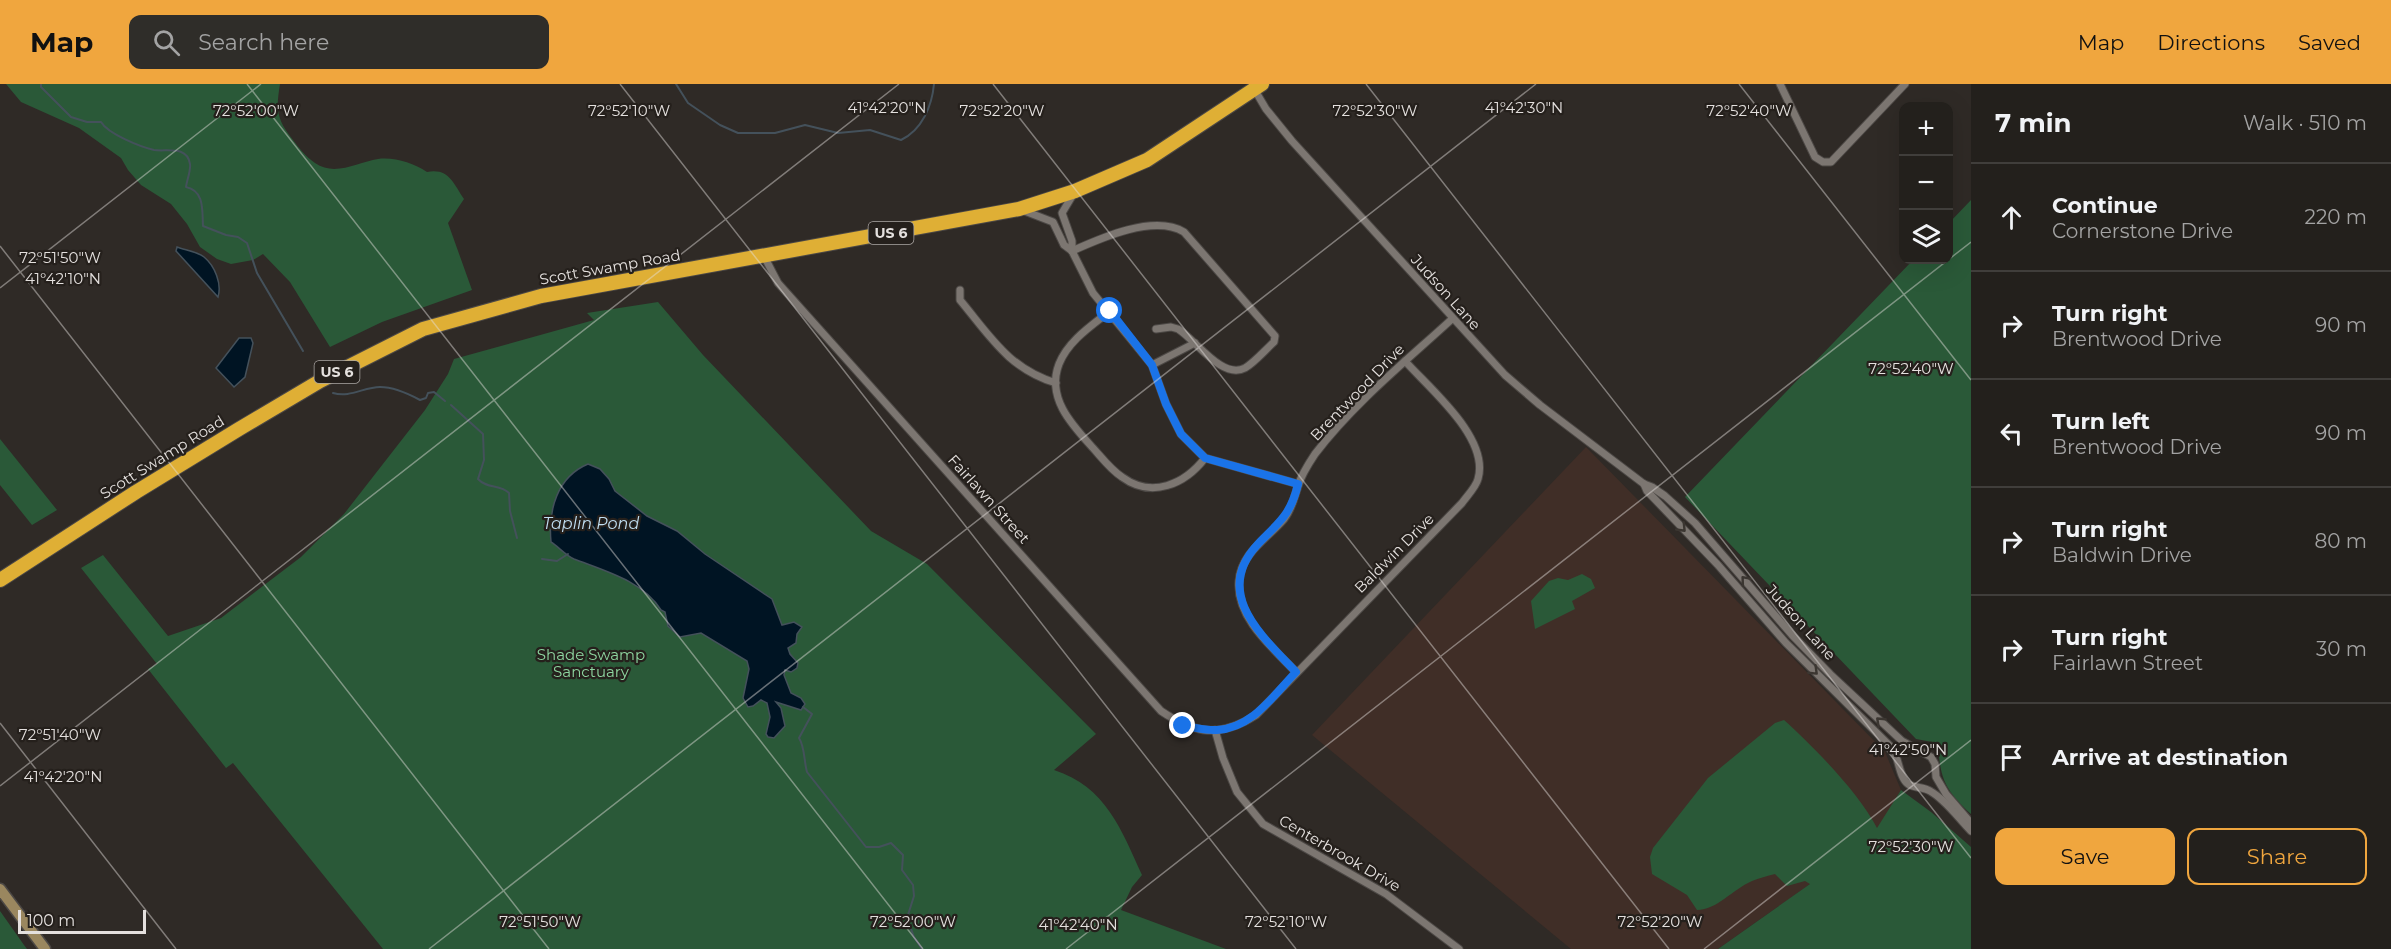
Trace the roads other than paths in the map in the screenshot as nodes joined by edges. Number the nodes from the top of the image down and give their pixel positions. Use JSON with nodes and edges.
{"nodes":[{"id":1,"x":1780,"y":84,"type":"edge"},
{"id":2,"x":1905,"y":84,"type":"edge"},
{"id":3,"x":1256,"y":86,"type":"edge"},
{"id":4,"x":1075,"y":191,"type":"junction"},
{"id":5,"x":1019,"y":209,"type":"junction"},
{"id":6,"x":1072,"y":251,"type":"junction"},
{"id":7,"x":764,"y":256,"type":"junction"},
{"id":8,"x":960,"y":290,"type":"dead end"},
{"id":9,"x":1110,"y":311,"type":"junction"},
{"id":10,"x":1452,"y":319,"type":"junction"},
{"id":11,"x":1156,"y":329,"type":"dead end"},
{"id":12,"x":1195,"y":343,"type":"junction"},
{"id":13,"x":1405,"y":361,"type":"junction"},
{"id":14,"x":1152,"y":365,"type":"junction"},
{"id":15,"x":1056,"y":383,"type":"junction"},
{"id":16,"x":1205,"y":458,"type":"junction"},
{"id":17,"x":1298,"y":484,"type":"junction"},
{"id":18,"x":1644,"y":484,"type":"junction"},
{"id":19,"x":0,"y":580,"type":"edge"},
{"id":20,"x":1296,"y":672,"type":"junction"},
{"id":21,"x":1215,"y":730,"type":"junction"},
{"id":22,"x":1936,"y":777,"type":"junction"},
{"id":23,"x":1924,"y":788,"type":"junction"},
{"id":24,"x":1971,"y":823,"type":"edge"},
{"id":25,"x":1971,"y":831,"type":"edge"},
{"id":26,"x":0,"y":889,"type":"edge"},
{"id":27,"x":45,"y":949,"type":"edge"},
{"id":28,"x":1459,"y":949,"type":"edge"}],
"edges":[{"from":1,"to":2,"type":"street"},
{"from":3,"to":4,"type":"highway","name":"Scott Swamp Road","number":"US 6"},
{"from":3,"to":10,"type":"street","name":"Judson Lane"},
{"from":4,"to":5,"type":"highway","name":"Scott Swamp Road","number":"US 6"},
{"from":4,"to":6,"type":"street"},
{"from":5,"to":6,"type":"street"},
{"from":5,"to":7,"type":"highway","name":"Scott Swamp Road","number":"US 6"},
{"from":6,"to":9,"type":"street"},
{"from":6,"to":12,"type":"street"},
{"from":7,"to":19,"type":"highway","name":"Scott Swamp Road","number":"US 6"},
{"from":7,"to":21,"type":"street","name":"Fairlawn Street"},
{"from":8,"to":15,"type":"street"},
{"from":9,"to":14,"type":"street"},
{"from":9,"to":15,"type":"street"},
{"from":10,"to":13,"type":"street","name":"Brentwood Drive"},
{"from":10,"to":18,"type":"street","name":"Judson Lane"},
{"from":11,"to":12,"type":"street"},
{"from":12,"to":14,"type":"street"},
{"from":13,"to":17,"type":"street","name":"Brentwood Drive"},
{"from":13,"to":20,"type":"street","name":"Baldwin Drive"},
{"from":14,"to":16,"type":"street"},
{"from":15,"to":16,"type":"street"},
{"from":16,"to":17,"type":"street"},
{"from":17,"to":20,"type":"street","name":"Brentwood Drive"},
{"from":22,"to":18,"type":"street","name":"Judson Lane","one_way":true},
{"from":18,"to":23,"type":"street","name":"Judson Lane","one_way":true},
{"from":20,"to":21,"type":"street","name":"Baldwin Drive"},
{"from":21,"to":28,"type":"street","name":"Centerbrook Drive"},
{"from":22,"to":23,"type":"street"},
{"from":22,"to":24,"type":"street","name":"Judson Lane"},
{"from":23,"to":25,"type":"street","name":"Judson Lane"},
{"from":26,"to":27,"type":"street"}]}
